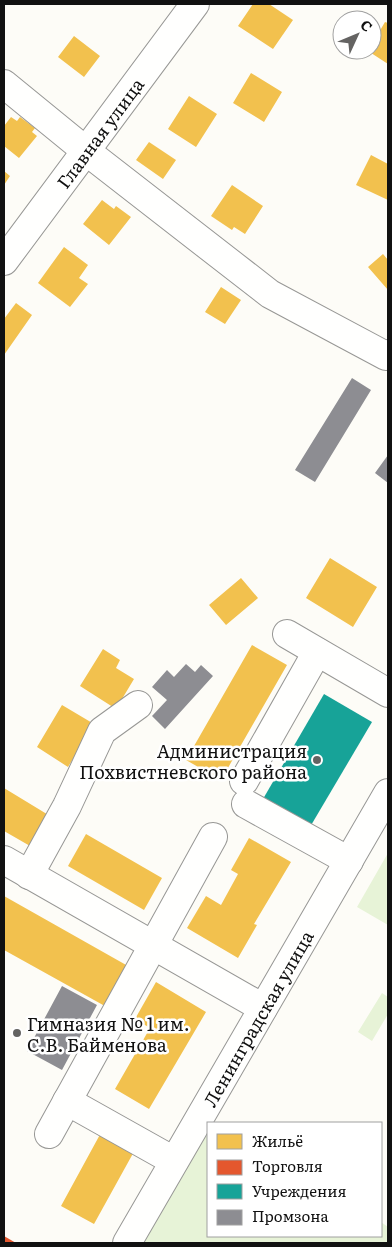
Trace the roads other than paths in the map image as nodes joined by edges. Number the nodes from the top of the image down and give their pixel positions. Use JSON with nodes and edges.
{"nodes":[{"id":1,"x":195,"y":4,"type":"edge"},
{"id":2,"x":4,"y":84,"type":"edge"},
{"id":3,"x":86,"y":150,"type":"junction"},
{"id":4,"x":4,"y":261,"type":"edge"},
{"id":5,"x":387,"y":355,"type":"edge"},
{"id":6,"x":287,"y":634,"type":"dead end"},
{"id":7,"x":317,"y":652,"type":"junction"},
{"id":8,"x":388,"y":693,"type":"edge"},
{"id":9,"x":138,"y":705,"type":"dead end"},
{"id":10,"x":388,"y":792,"type":"edge"},
{"id":11,"x":213,"y":837,"type":"dead end"},
{"id":12,"x":4,"y":860,"type":"edge"},
{"id":13,"x":349,"y":861,"type":"junction"},
{"id":14,"x":29,"y":875,"type":"junction"},
{"id":15,"x":154,"y":945,"type":"junction"},
{"id":16,"x":263,"y":1008,"type":"junction"},
{"id":17,"x":67,"y":1101,"type":"junction"},
{"id":18,"x":49,"y":1134,"type":"dead end"},
{"id":19,"x":174,"y":1161,"type":"junction"},
{"id":20,"x":127,"y":1243,"type":"edge"}],
"edges":[{"from":1,"to":3,"type":"street","name":"Главная улица"},
{"from":2,"to":3,"type":"street"},
{"from":3,"to":4,"type":"street","name":"Главная улица"},
{"from":3,"to":5,"type":"street"},
{"from":6,"to":7,"type":"street"},
{"from":7,"to":8,"type":"street"},
{"from":7,"to":13,"type":"street"},
{"from":9,"to":14,"type":"street"},
{"from":10,"to":13,"type":"street","name":"Ленинградская улица"},
{"from":11,"to":15,"type":"street"},
{"from":12,"to":14,"type":"street"},
{"from":13,"to":16,"type":"street","name":"Ленинградская улица"},
{"from":14,"to":15,"type":"street"},
{"from":15,"to":16,"type":"street"},
{"from":15,"to":17,"type":"street"},
{"from":16,"to":19,"type":"street","name":"Ленинградская улица"},
{"from":17,"to":18,"type":"street"},
{"from":17,"to":19,"type":"street"},
{"from":19,"to":20,"type":"street","name":"Ленинградская улица"}]}
